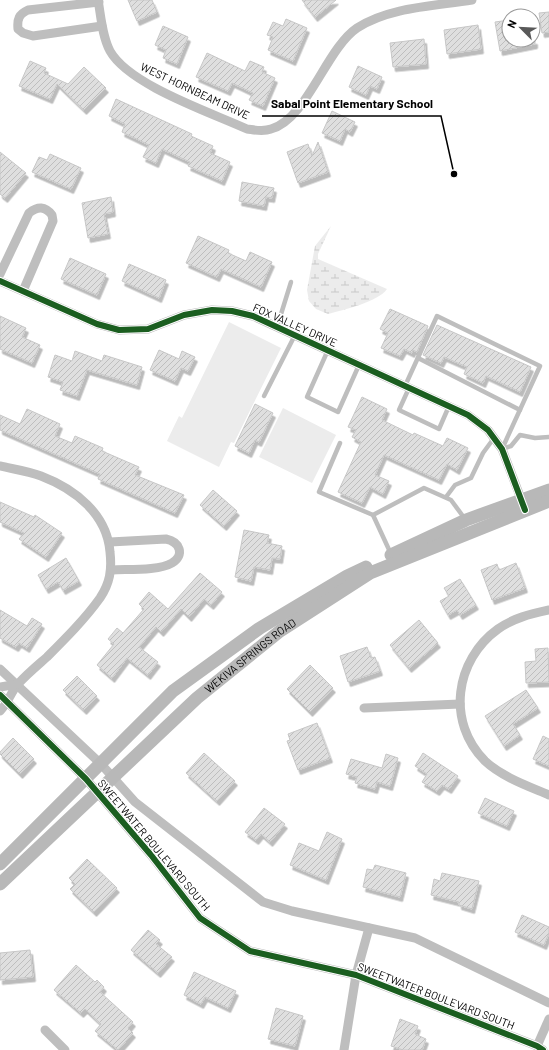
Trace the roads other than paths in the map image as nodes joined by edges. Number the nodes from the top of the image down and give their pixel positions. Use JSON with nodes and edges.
{"nodes":[{"id":1,"x":472,"y":0,"type":"edge"},
{"id":2,"x":99,"y":1,"type":"edge"},
{"id":3,"x":102,"y":26,"type":"junction"},
{"id":4,"x":0,"y":274,"type":"edge"},
{"id":5,"x":0,"y":281,"type":"edge"},
{"id":6,"x":291,"y":282,"type":"dead end"},
{"id":7,"x":23,"y":291,"type":"junction"},
{"id":8,"x":277,"y":327,"type":"junction"},
{"id":9,"x":295,"y":335,"type":"junction"},
{"id":10,"x":328,"y":350,"type":"junction"},
{"id":11,"x":418,"y":358,"type":"junction"},
{"id":12,"x":359,"y":365,"type":"junction"},
{"id":13,"x":407,"y":387,"type":"junction"},
{"id":14,"x":264,"y":396,"type":"dead end"},
{"id":15,"x":449,"y":406,"type":"junction"},
{"id":16,"x":520,"y":410,"type":"junction"},
{"id":17,"x":549,"y":437,"type":"edge"},
{"id":18,"x":494,"y":438,"type":"junction"},
{"id":19,"x":340,"y":443,"type":"dead end"},
{"id":20,"x":502,"y":449,"type":"junction"},
{"id":21,"x":0,"y":466,"type":"edge"},
{"id":22,"x":549,"y":490,"type":"edge"},
{"id":23,"x":446,"y":497,"type":"junction"},
{"id":24,"x":549,"y":501,"type":"edge"},
{"id":25,"x":523,"y":504,"type":"junction"},
{"id":26,"x":373,"y":516,"type":"junction"},
{"id":27,"x":466,"y":520,"type":"junction"},
{"id":28,"x":110,"y":542,"type":"junction"},
{"id":29,"x":392,"y":555,"type":"junction"},
{"id":30,"x":112,"y":570,"type":"junction"},
{"id":31,"x":549,"y":610,"type":"edge"},
{"id":32,"x":0,"y":669,"type":"edge"},
{"id":33,"x":18,"y":684,"type":"junction"},
{"id":34,"x":0,"y":687,"type":"edge"},
{"id":35,"x":0,"y":695,"type":"edge"},
{"id":36,"x":9,"y":702,"type":"junction"},
{"id":37,"x":460,"y":704,"type":"junction"},
{"id":38,"x":364,"y":708,"type":"dead end"},
{"id":39,"x":0,"y":711,"type":"edge"},
{"id":40,"x":101,"y":764,"type":"junction"},
{"id":41,"x":112,"y":777,"type":"junction"},
{"id":42,"x":86,"y":778,"type":"junction"},
{"id":43,"x":97,"y":792,"type":"junction"},
{"id":44,"x":549,"y":795,"type":"edge"},
{"id":45,"x":0,"y":864,"type":"edge"},
{"id":46,"x":0,"y":884,"type":"edge"},
{"id":47,"x":368,"y":928,"type":"junction"},
{"id":48,"x":356,"y":975,"type":"junction"},
{"id":49,"x":549,"y":1003,"type":"edge"},
{"id":50,"x":549,"y":1019,"type":"edge"},
{"id":51,"x":45,"y":1030,"type":"dead end"},
{"id":52,"x":540,"y":1048,"type":"edge"},
{"id":53,"x":65,"y":1050,"type":"edge"},
{"id":54,"x":344,"y":1050,"type":"edge"}],
"edges":[{"from":1,"to":3,"type":"street","name":"WEST HORNBEAM DRIVE"},
{"from":2,"to":3,"type":"street","name":"WEST HORNBEAM DRIVE"},
{"from":2,"to":3,"type":"street"},
{"from":4,"to":7,"type":"street"},
{"from":5,"to":7,"type":"street","name":"FOX VALLEY DRIVE"},
{"from":6,"to":8,"type":"lane"},
{"from":7,"to":8,"type":"street","name":"FOX VALLEY DRIVE"},
{"from":8,"to":9,"type":"street","name":"FOX VALLEY DRIVE"},
{"from":9,"to":10,"type":"street","name":"FOX VALLEY DRIVE"},
{"from":9,"to":14,"type":"lane"},
{"from":10,"to":12,"type":"street","name":"FOX VALLEY DRIVE"},
{"from":10,"to":12,"type":"lane"},
{"from":11,"to":13,"type":"lane"},
{"from":11,"to":16,"type":"lane"},
{"from":11,"to":16,"type":"lane"},
{"from":12,"to":13,"type":"street","name":"FOX VALLEY DRIVE"},
{"from":13,"to":15,"type":"street","name":"FOX VALLEY DRIVE"},
{"from":13,"to":15,"type":"lane"},
{"from":15,"to":18,"type":"street","name":"FOX VALLEY DRIVE"},
{"from":16,"to":20,"type":"lane"},
{"from":17,"to":20,"type":"lane"},
{"from":18,"to":20,"type":"street","name":"FOX VALLEY DRIVE"},
{"from":18,"to":23,"type":"lane"},
{"from":19,"to":26,"type":"lane"},
{"from":20,"to":25,"type":"street","name":"FOX VALLEY DRIVE"},
{"from":21,"to":28,"type":"street"},
{"from":22,"to":25,"type":"main road","name":"WEKIVA SPRINGS ROAD"},
{"from":23,"to":26,"type":"lane"},
{"from":23,"to":27,"type":"lane"},
{"from":24,"to":25,"type":"main road","name":"WEKIVA SPRINGS ROAD"},
{"from":25,"to":27,"type":"main road","name":"WEKIVA SPRINGS ROAD"},
{"from":25,"to":41,"type":"main road","name":"WEKIVA SPRINGS ROAD"},
{"from":26,"to":29,"type":"lane"},
{"from":27,"to":29,"type":"main road","name":"WEKIVA SPRINGS ROAD"},
{"from":28,"to":30,"type":"street"},
{"from":28,"to":30,"type":"street"},
{"from":29,"to":40,"type":"main road","name":"WEKIVA SPRINGS ROAD"},
{"from":30,"to":33,"type":"street"},
{"from":31,"to":37,"type":"street"},
{"from":32,"to":33,"type":"street","name":"SWEETWATER BOULEVARD SOUTH"},
{"from":33,"to":34,"type":"street"},
{"from":33,"to":36,"type":"street"},
{"from":33,"to":40,"type":"street","name":"SWEETWATER BOULEVARD SOUTH"},
{"from":35,"to":36,"type":"street","name":"SWEETWATER BOULEVARD SOUTH"},
{"from":36,"to":39,"type":"street"},
{"from":36,"to":42,"type":"street","name":"SWEETWATER BOULEVARD SOUTH"},
{"from":37,"to":38,"type":"street"},
{"from":37,"to":44,"type":"street"},
{"from":40,"to":41,"type":"street","name":"SWEETWATER BOULEVARD SOUTH"},
{"from":40,"to":42,"type":"main road","name":"WEKIVA SPRINGS ROAD"},
{"from":41,"to":43,"type":"main road","name":"WEKIVA SPRINGS ROAD"},
{"from":41,"to":47,"type":"street","name":"SWEETWATER BOULEVARD SOUTH"},
{"from":42,"to":43,"type":"street","name":"SWEETWATER BOULEVARD SOUTH"},
{"from":42,"to":45,"type":"main road","name":"WEKIVA SPRINGS ROAD"},
{"from":43,"to":46,"type":"main road","name":"WEKIVA SPRINGS ROAD"},
{"from":43,"to":48,"type":"street","name":"SWEETWATER BOULEVARD SOUTH"},
{"from":47,"to":48,"type":"street"},
{"from":47,"to":49,"type":"street","name":"SWEETWATER BOULEVARD SOUTH"},
{"from":48,"to":52,"type":"street","name":"SWEETWATER BOULEVARD SOUTH"},
{"from":48,"to":54,"type":"street"},
{"from":50,"to":52,"type":"street"},
{"from":51,"to":53,"type":"street"}]}
